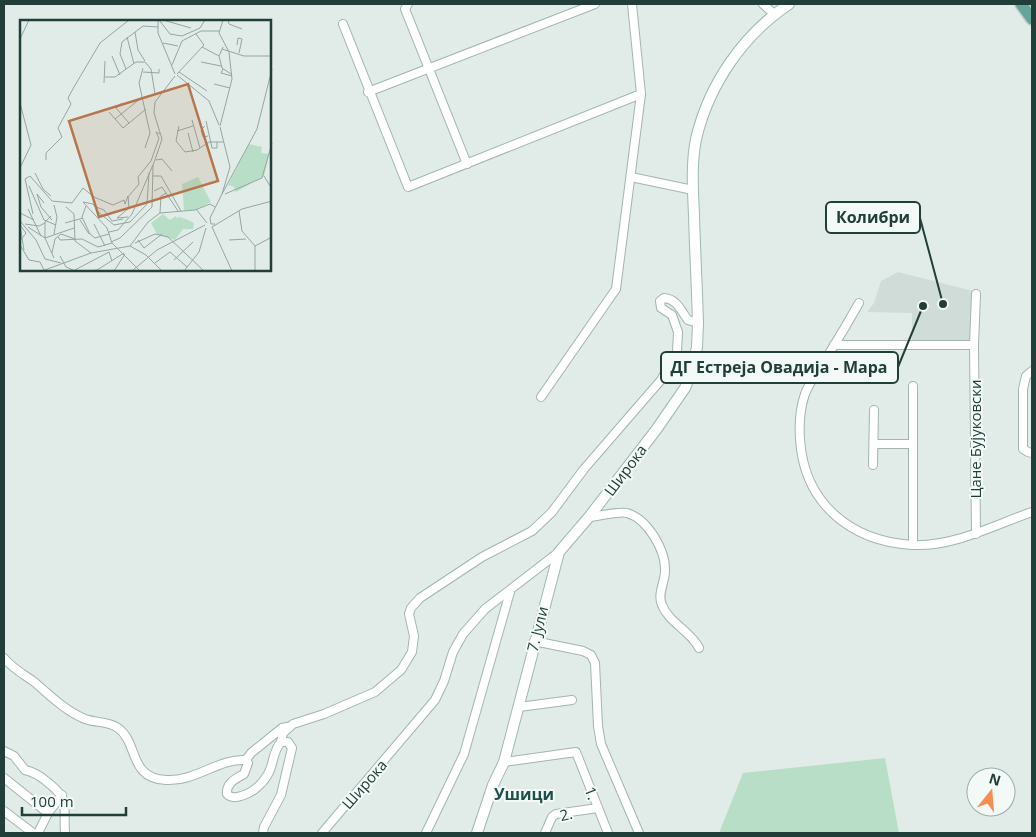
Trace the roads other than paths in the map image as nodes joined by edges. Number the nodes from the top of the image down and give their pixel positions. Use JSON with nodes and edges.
{"nodes":[{"id":1,"x":408,"y":4,"type":"edge"},
{"id":2,"x":595,"y":4,"type":"edge"},
{"id":3,"x":632,"y":4,"type":"edge"},
{"id":4,"x":762,"y":4,"type":"edge"},
{"id":5,"x":789,"y":4,"type":"edge"},
{"id":6,"x":1021,"y":4,"type":"edge"},
{"id":7,"x":774,"y":14,"type":"junction"},
{"id":8,"x":1032,"y":19,"type":"edge"},
{"id":9,"x":343,"y":24,"type":"dead end"},
{"id":10,"x":428,"y":67,"type":"junction"},
{"id":11,"x":368,"y":92,"type":"junction"},
{"id":12,"x":640,"y":94,"type":"junction"},
{"id":13,"x":467,"y":164,"type":"junction"},
{"id":14,"x":631,"y":177,"type":"junction"},
{"id":15,"x":693,"y":190,"type":"junction"},
{"id":16,"x":976,"y":294,"type":"dead end"},
{"id":17,"x":859,"y":303,"type":"dead end"},
{"id":18,"x":698,"y":323,"type":"junction"},
{"id":19,"x":834,"y":345,"type":"junction"},
{"id":20,"x":974,"y":345,"type":"junction"},
{"id":21,"x":1032,"y":371,"type":"edge"},
{"id":22,"x":913,"y":386,"type":"dead end"},
{"id":23,"x":542,"y":397,"type":"dead end"},
{"id":24,"x":874,"y":410,"type":"dead end"},
{"id":25,"x":874,"y":444,"type":"junction"},
{"id":26,"x":913,"y":444,"type":"junction"},
{"id":27,"x":1032,"y":453,"type":"edge"},
{"id":28,"x":873,"y":465,"type":"dead end"},
{"id":29,"x":1032,"y":512,"type":"edge"},
{"id":30,"x":590,"y":517,"type":"junction"},
{"id":31,"x":976,"y":534,"type":"junction"},
{"id":32,"x":913,"y":545,"type":"junction"},
{"id":33,"x":558,"y":552,"type":"junction"},
{"id":34,"x":510,"y":592,"type":"junction"},
{"id":35,"x":534,"y":641,"type":"junction"},
{"id":36,"x":699,"y":648,"type":"dead end"},
{"id":37,"x":4,"y":658,"type":"edge"},
{"id":38,"x":572,"y":700,"type":"dead end"},
{"id":39,"x":518,"y":707,"type":"junction"},
{"id":40,"x":293,"y":724,"type":"junction"},
{"id":41,"x":281,"y":742,"type":"junction"},
{"id":42,"x":4,"y":751,"type":"edge"},
{"id":43,"x":246,"y":760,"type":"junction"},
{"id":44,"x":504,"y":762,"type":"junction"},
{"id":45,"x":4,"y":778,"type":"edge"},
{"id":46,"x":62,"y":795,"type":"junction"},
{"id":47,"x":598,"y":808,"type":"junction"},
{"id":48,"x":4,"y":811,"type":"edge"},
{"id":49,"x":48,"y":813,"type":"junction"},
{"id":50,"x":33,"y":833,"type":"edge"},
{"id":51,"x":38,"y":833,"type":"edge"},
{"id":52,"x":65,"y":833,"type":"edge"},
{"id":53,"x":263,"y":833,"type":"edge"},
{"id":54,"x":322,"y":833,"type":"edge"},
{"id":55,"x":426,"y":833,"type":"edge"},
{"id":56,"x":477,"y":833,"type":"edge"},
{"id":57,"x":545,"y":833,"type":"edge"},
{"id":58,"x":608,"y":833,"type":"edge"},
{"id":59,"x":638,"y":833,"type":"edge"}],
"edges":[{"from":1,"to":10,"type":"street"},
{"from":2,"to":10,"type":"street"},
{"from":3,"to":12,"type":"street"},
{"from":4,"to":7,"type":"street"},
{"from":5,"to":7,"type":"street","name":"Широка"},
{"from":6,"to":8,"type":"main road"},
{"from":7,"to":15,"type":"street","name":"Широка"},
{"from":9,"to":11,"type":"street"},
{"from":10,"to":11,"type":"street"},
{"from":10,"to":13,"type":"street"},
{"from":11,"to":13,"type":"street"},
{"from":12,"to":13,"type":"street"},
{"from":12,"to":14,"type":"street"},
{"from":14,"to":15,"type":"street"},
{"from":14,"to":23,"type":"street"},
{"from":15,"to":18,"type":"street","name":"Широка"},
{"from":16,"to":20,"type":"street","name":"Цане Бујуковски"},
{"from":17,"to":19,"type":"street"},
{"from":18,"to":30,"type":"street","name":"Широка"},
{"from":18,"to":40,"type":"street"},
{"from":19,"to":20,"type":"street"},
{"from":19,"to":32,"type":"street"},
{"from":20,"to":31,"type":"street","name":"Цане Бујуковски"},
{"from":21,"to":27,"type":"street"},
{"from":22,"to":26,"type":"street"},
{"from":24,"to":25,"type":"street"},
{"from":25,"to":26,"type":"street"},
{"from":25,"to":28,"type":"street"},
{"from":26,"to":32,"type":"street"},
{"from":29,"to":31,"type":"street"},
{"from":30,"to":33,"type":"street","name":"Широка"},
{"from":30,"to":36,"type":"street"},
{"from":31,"to":32,"type":"street"},
{"from":33,"to":34,"type":"street","name":"Широка"},
{"from":33,"to":35,"type":"street","name":"7. Јули"},
{"from":34,"to":54,"type":"street","name":"Широка"},
{"from":34,"to":55,"type":"street"},
{"from":35,"to":39,"type":"street","name":"7. Јули"},
{"from":35,"to":59,"type":"street"},
{"from":37,"to":43,"type":"street"},
{"from":38,"to":39,"type":"street"},
{"from":39,"to":44,"type":"street","name":"7. Јули"},
{"from":40,"to":41,"type":"street"},
{"from":40,"to":43,"type":"street"},
{"from":41,"to":43,"type":"street"},
{"from":41,"to":53,"type":"street"},
{"from":42,"to":46,"type":"street"},
{"from":44,"to":47,"type":"street","name":"1."},
{"from":44,"to":56,"type":"street","name":"7. Јули"},
{"from":45,"to":49,"type":"street"},
{"from":46,"to":49,"type":"street"},
{"from":46,"to":52,"type":"street"},
{"from":47,"to":57,"type":"street","name":"2."},
{"from":47,"to":58,"type":"street","name":"1."},
{"from":48,"to":50,"type":"street"},
{"from":49,"to":51,"type":"street"}]}
